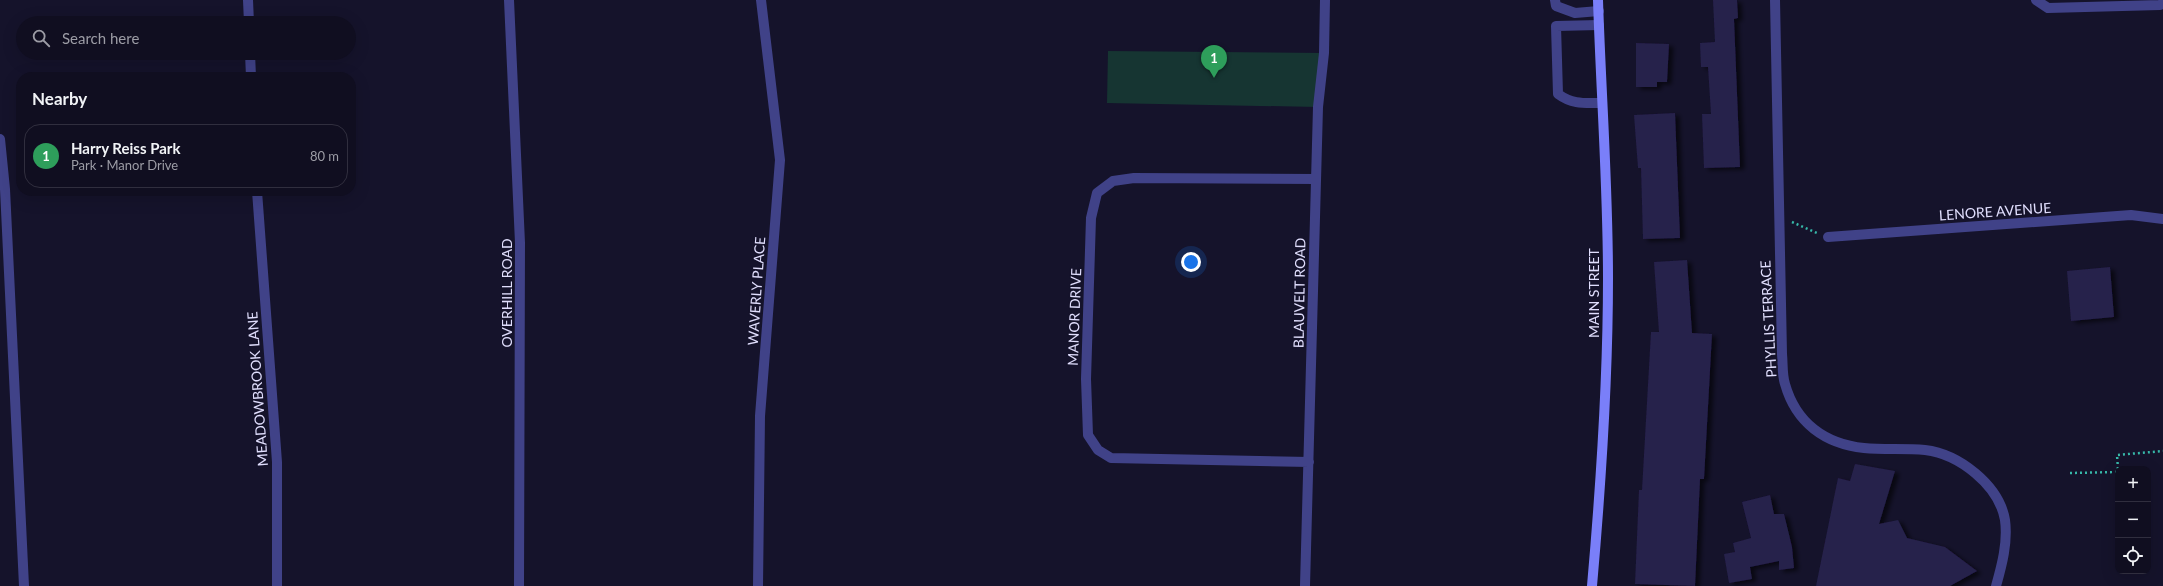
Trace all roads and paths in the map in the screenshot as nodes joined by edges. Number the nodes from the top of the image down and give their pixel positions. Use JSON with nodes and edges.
{"nodes":[{"id":1,"x":248,"y":0,"type":"edge"},
{"id":2,"x":509,"y":0,"type":"edge"},
{"id":3,"x":761,"y":0,"type":"edge"},
{"id":4,"x":1325,"y":0,"type":"edge"},
{"id":5,"x":1555,"y":0,"type":"edge"},
{"id":6,"x":1598,"y":0,"type":"edge"},
{"id":7,"x":1775,"y":0,"type":"edge"},
{"id":8,"x":2036,"y":0,"type":"edge"},
{"id":9,"x":2163,"y":3,"type":"edge"},
{"id":10,"x":1599,"y":11,"type":"junction"},
{"id":11,"x":249,"y":16,"type":"edge"},
{"id":12,"x":1599,"y":25,"type":"junction"},
{"id":13,"x":250,"y":60,"type":"edge"},
{"id":14,"x":251,"y":72,"type":"edge"},
{"id":15,"x":1602,"y":103,"type":"junction"},
{"id":16,"x":0,"y":140,"type":"edge"},
{"id":17,"x":1316,"y":179,"type":"junction"},
{"id":18,"x":2,"y":189,"type":"edge"},
{"id":19,"x":257,"y":196,"type":"edge"},
{"id":20,"x":1778,"y":216,"type":"junction"},
{"id":21,"x":2163,"y":219,"type":"edge"},
{"id":22,"x":1828,"y":237,"type":"joint"},
{"id":23,"x":2163,"y":450,"type":"edge"},
{"id":24,"x":1309,"y":462,"type":"junction"},
{"id":25,"x":2118,"y":466,"type":"edge"},
{"id":26,"x":2115,"y":470,"type":"edge"},
{"id":27,"x":2070,"y":473,"type":"dead end"},
{"id":28,"x":24,"y":586,"type":"edge"},
{"id":29,"x":276,"y":586,"type":"edge"},
{"id":30,"x":518,"y":586,"type":"edge"},
{"id":31,"x":758,"y":586,"type":"edge"},
{"id":32,"x":1305,"y":586,"type":"edge"},
{"id":33,"x":1592,"y":586,"type":"edge"},
{"id":34,"x":1996,"y":586,"type":"edge"}],
"edges":[{"from":1,"to":11,"type":"street"},
{"from":2,"to":30,"type":"street","name":"OVERHILL ROAD"},
{"from":3,"to":31,"type":"street","name":"WAVERLY PLACE"},
{"from":4,"to":17,"type":"street","name":"BLAUVELT ROAD"},
{"from":5,"to":10,"type":"street"},
{"from":6,"to":10,"type":"main road","name":"MAIN STREET"},
{"from":7,"to":20,"type":"street","name":"PHYLLIS TERRACE"},
{"from":8,"to":9,"type":"street"},
{"from":10,"to":12,"type":"main road","name":"MAIN STREET"},
{"from":12,"to":15,"type":"main road","name":"MAIN STREET"},
{"from":12,"to":15,"type":"street"},
{"from":13,"to":14,"type":"street"},
{"from":15,"to":33,"type":"main road","name":"MAIN STREET"},
{"from":16,"to":18,"type":"street"},
{"from":17,"to":24,"type":"street","name":"BLAUVELT ROAD"},
{"from":17,"to":24,"type":"street","name":"MANOR DRIVE"},
{"from":18,"to":28,"type":"street"},
{"from":19,"to":29,"type":"street","name":"MEADOWBROOK LANE"},
{"from":20,"to":22,"type":"path"},
{"from":20,"to":34,"type":"street","name":"PHYLLIS TERRACE"},
{"from":21,"to":22,"type":"street","name":"LENORE AVENUE"},
{"from":23,"to":25,"type":"path"},
{"from":24,"to":32,"type":"street","name":"BLAUVELT ROAD"},
{"from":26,"to":27,"type":"path"}]}
